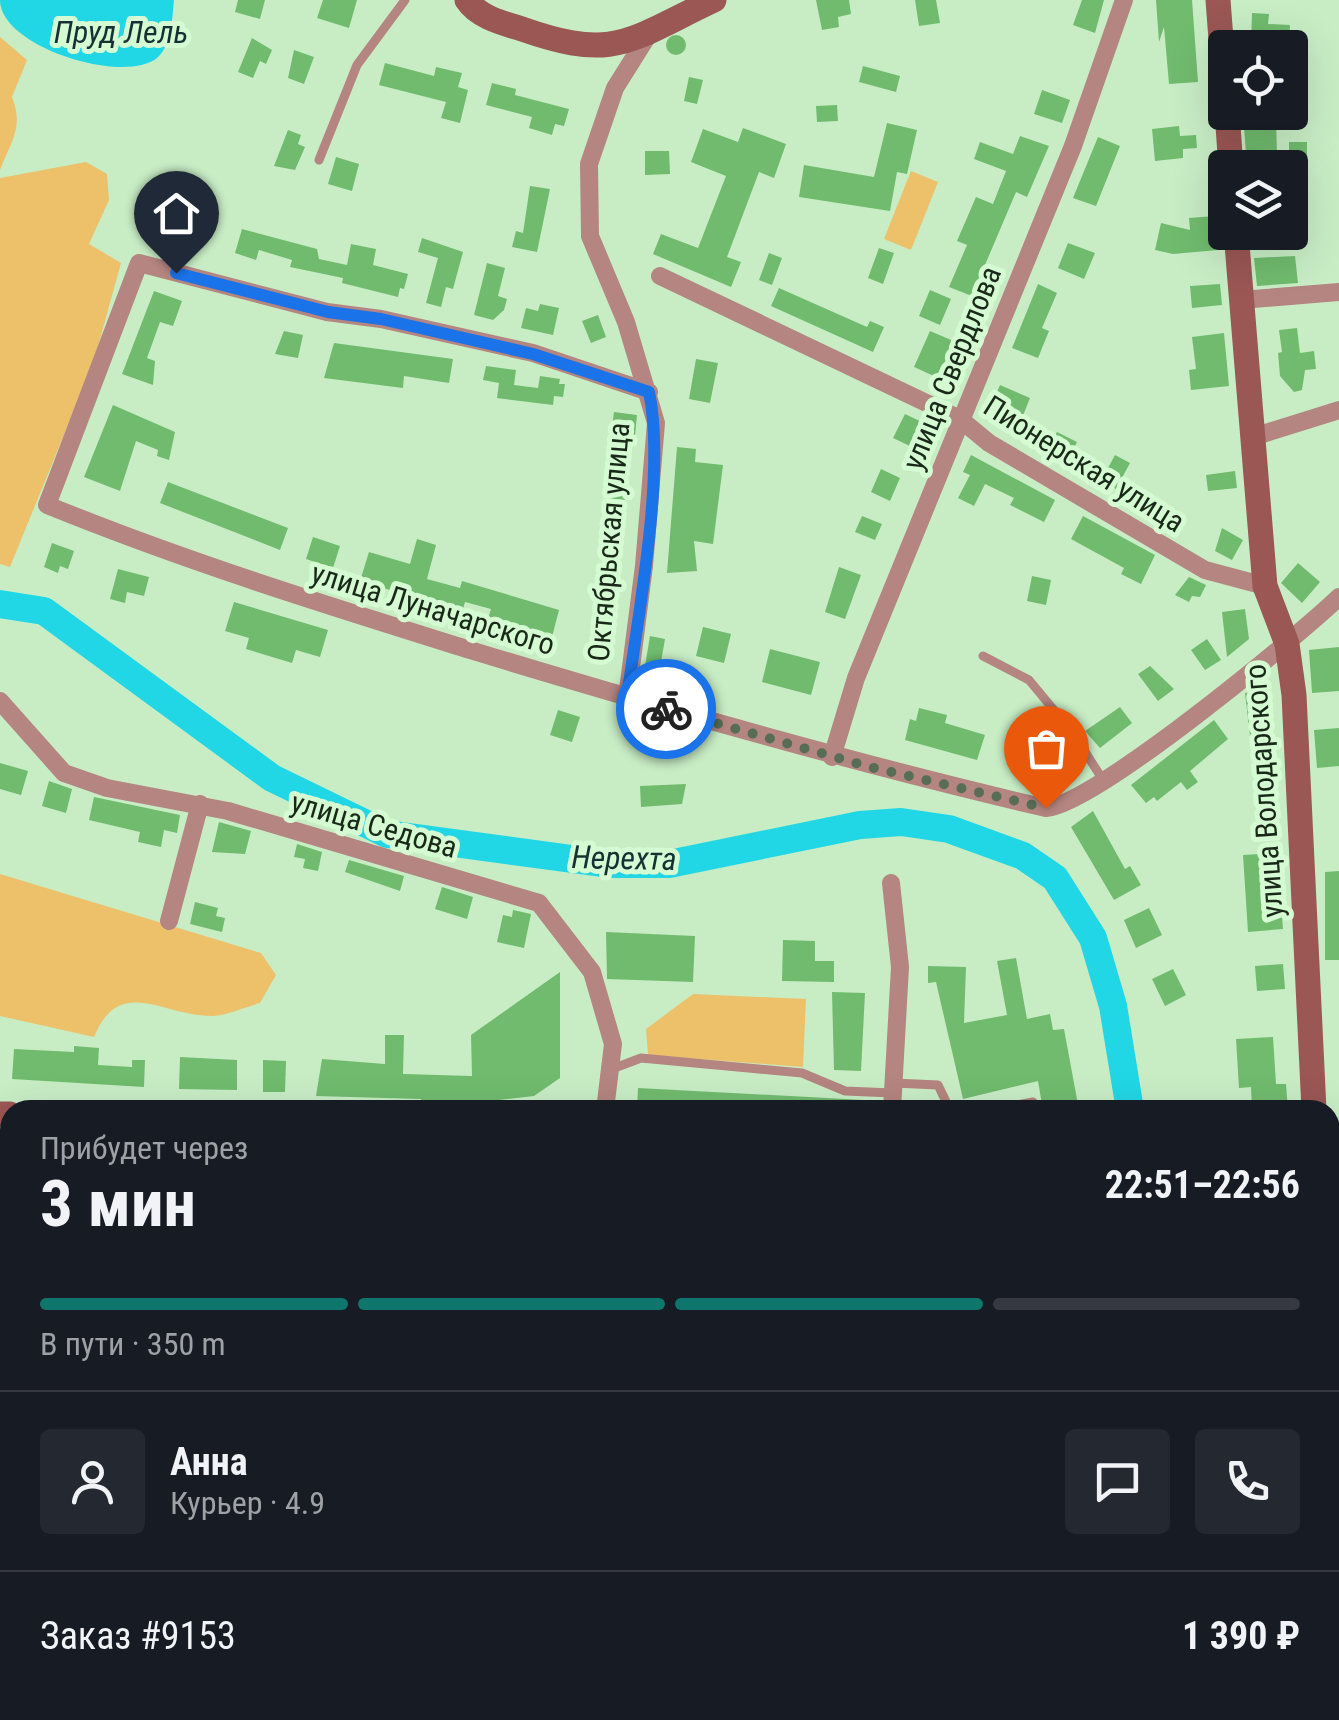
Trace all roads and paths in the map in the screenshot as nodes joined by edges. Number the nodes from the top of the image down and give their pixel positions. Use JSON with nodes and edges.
{"nodes":[{"id":1,"x":405,"y":0,"type":"edge"},
{"id":2,"x":468,"y":0,"type":"edge"},
{"id":3,"x":661,"y":0,"type":"edge"},
{"id":4,"x":714,"y":0,"type":"edge"},
{"id":5,"x":1124,"y":0,"type":"edge"},
{"id":6,"x":1218,"y":0,"type":"edge"},
{"id":7,"x":653,"y":29,"type":"junction"},
{"id":8,"x":1220,"y":30,"type":"edge"},
{"id":9,"x":318,"y":160,"type":"dead end"},
{"id":10,"x":1237,"y":250,"type":"edge"},
{"id":11,"x":660,"y":276,"type":"dead end"},
{"id":12,"x":1339,"y":292,"type":"edge"},
{"id":13,"x":1241,"y":300,"type":"junction"},
{"id":14,"x":649,"y":392,"type":"junction"},
{"id":15,"x":1339,"y":410,"type":"edge"},
{"id":16,"x":960,"y":419,"type":"junction"},
{"id":17,"x":1253,"y":437,"type":"junction"},
{"id":18,"x":1265,"y":586,"type":"junction"},
{"id":19,"x":1339,"y":598,"type":"edge"},
{"id":20,"x":1287,"y":644,"type":"junction"},
{"id":21,"x":983,"y":656,"type":"dead end"},
{"id":22,"x":627,"y":698,"type":"junction"},
{"id":23,"x":0,"y":701,"type":"edge"},
{"id":24,"x":832,"y":756,"type":"junction"},
{"id":25,"x":1103,"y":780,"type":"junction"},
{"id":26,"x":200,"y":804,"type":"junction"},
{"id":27,"x":890,"y":884,"type":"dead end"},
{"id":28,"x":169,"y":921,"type":"dead end"},
{"id":29,"x":610,"y":1070,"type":"junction"},
{"id":30,"x":893,"y":1095,"type":"edge"},
{"id":31,"x":606,"y":1100,"type":"edge"},
{"id":32,"x":945,"y":1100,"type":"edge"},
{"id":33,"x":1314,"y":1100,"type":"edge"}],
"edges":[{"from":1,"to":9,"type":"lane"},
{"from":2,"to":7,"type":"main road"},
{"from":3,"to":7,"type":"main road","name":"Октябрьская улица"},
{"from":4,"to":7,"type":"main road"},
{"from":5,"to":16,"type":"street","name":"улица Свердлова"},
{"from":6,"to":8,"type":"main road"},
{"from":7,"to":14,"type":"street","name":"Октябрьская улица"},
{"from":10,"to":13,"type":"main road","name":"улица Володарского"},
{"from":11,"to":16,"type":"street","name":"Пионерская улица"},
{"from":12,"to":13,"type":"street"},
{"from":13,"to":17,"type":"main road","name":"улица Володарского"},
{"from":14,"to":22,"type":"street","name":"Октябрьская улица"},
{"from":14,"to":22,"type":"street","name":"улица Луначарского"},
{"from":15,"to":17,"type":"street"},
{"from":16,"to":18,"type":"street","name":"Пионерская улица"},
{"from":16,"to":24,"type":"street","name":"улица Свердлова"},
{"from":17,"to":18,"type":"main road","name":"улица Володарского"},
{"from":18,"to":20,"type":"main road","name":"улица Володарского"},
{"from":19,"to":20,"type":"street","name":"улица Луначарского"},
{"from":20,"to":25,"type":"street","name":"улица Луначарского"},
{"from":20,"to":33,"type":"main road","name":"улица Володарского"},
{"from":21,"to":25,"type":"lane"},
{"from":22,"to":24,"type":"street","name":"улица Луначарского"},
{"from":23,"to":26,"type":"street","name":"улица Седова"},
{"from":24,"to":25,"type":"street","name":"улица Луначарского"},
{"from":26,"to":28,"type":"street"},
{"from":26,"to":29,"type":"street","name":"улица Седова"},
{"from":27,"to":30,"type":"street"},
{"from":29,"to":30,"type":"lane"},
{"from":29,"to":31,"type":"street","name":"улица Седова"},
{"from":30,"to":32,"type":"lane"}]}
